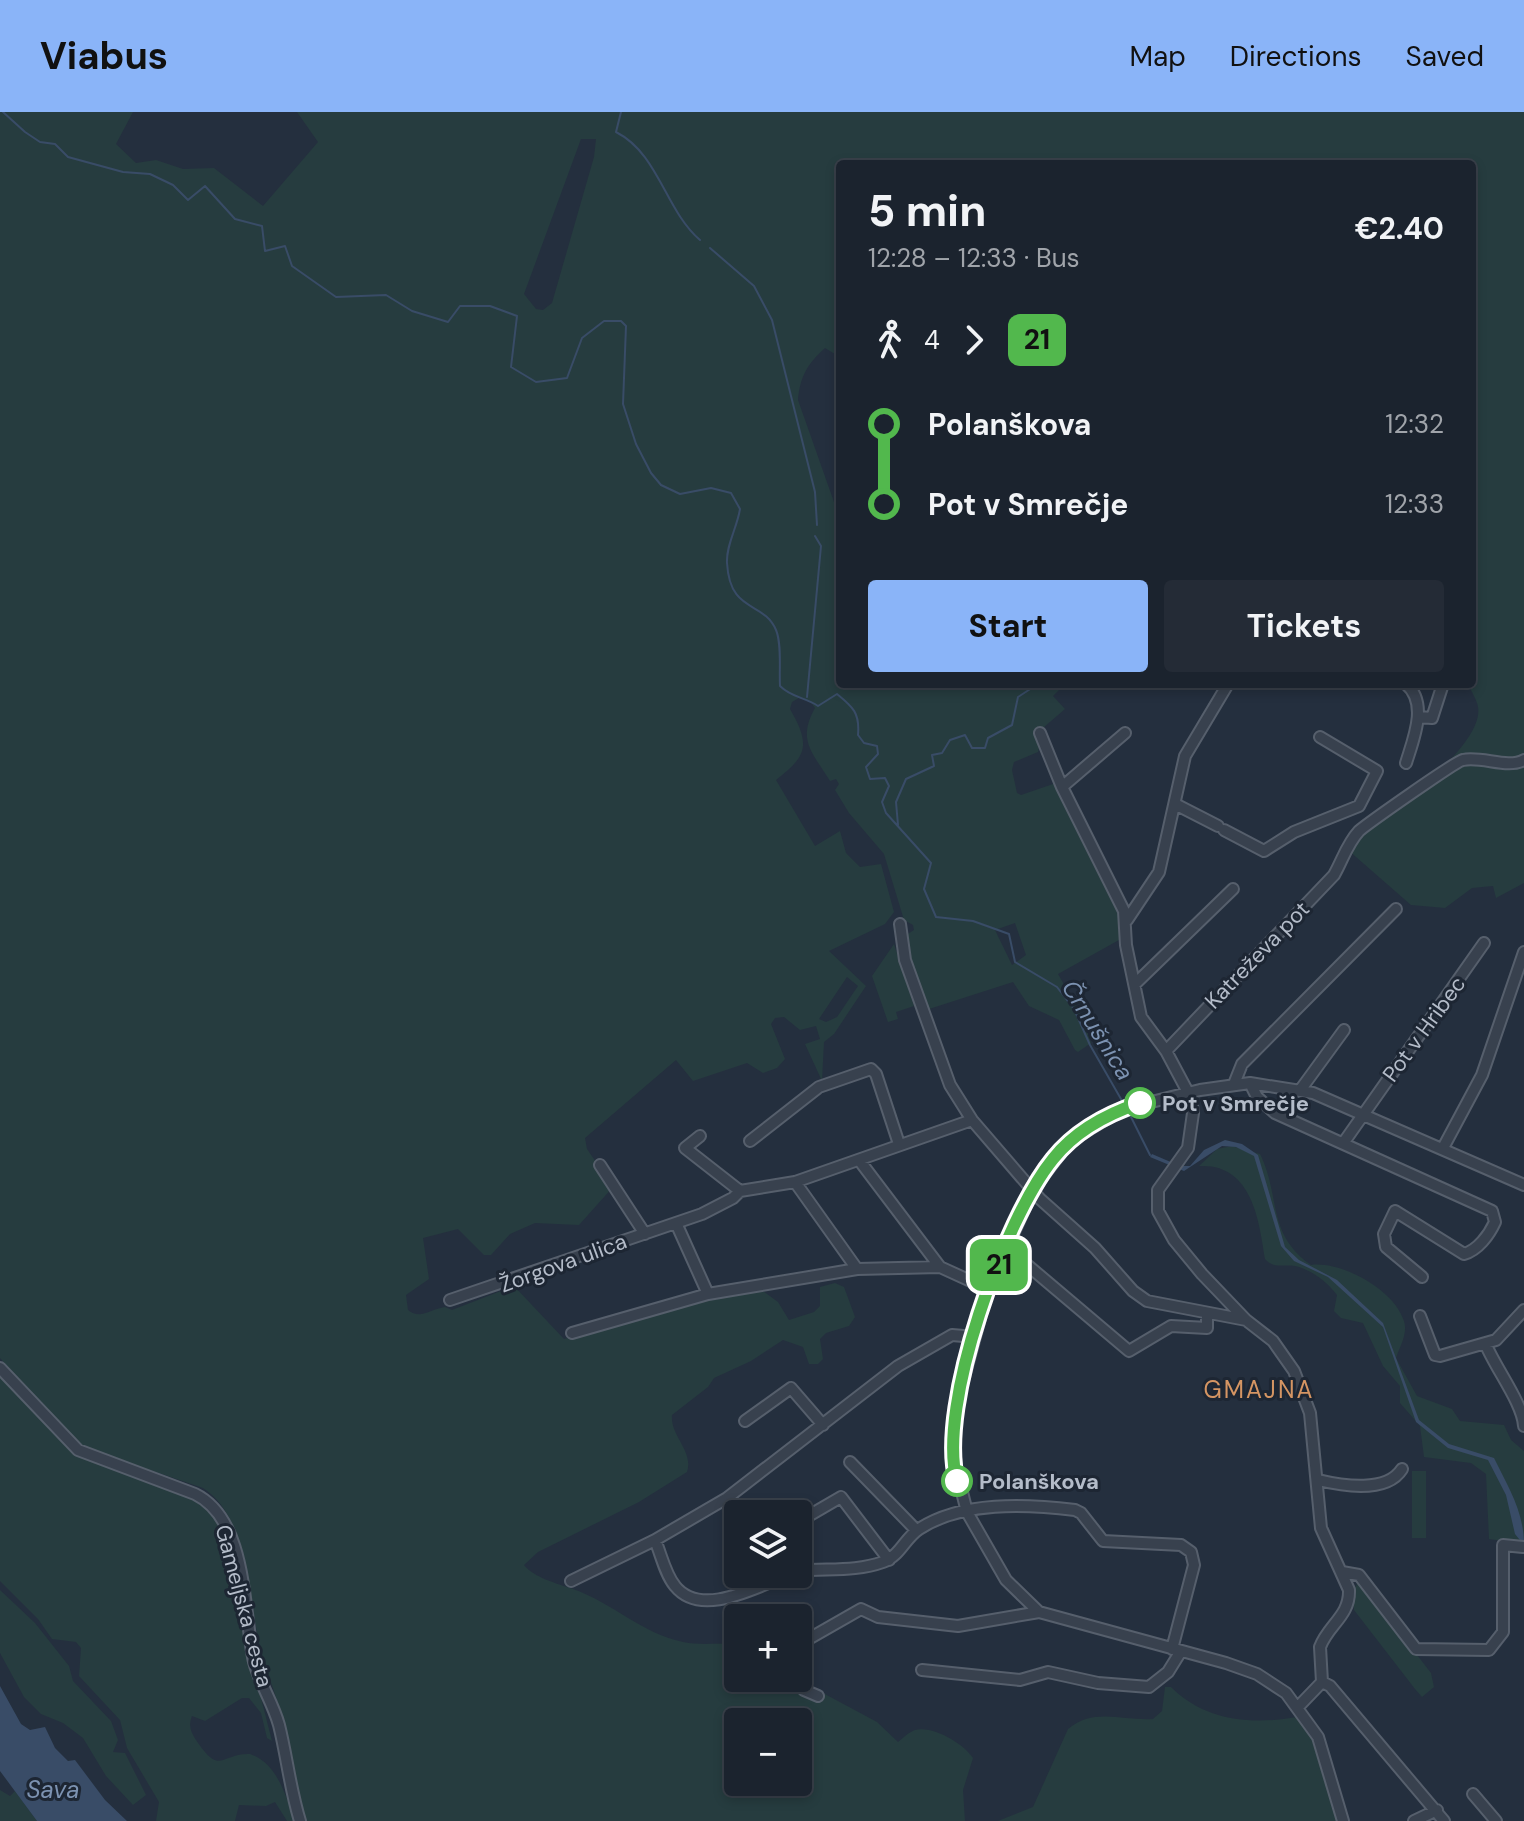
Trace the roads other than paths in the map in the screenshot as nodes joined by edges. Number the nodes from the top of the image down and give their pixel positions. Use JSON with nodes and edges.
{"nodes":[{"id":1,"x":1226,"y":688,"type":"edge"},
{"id":2,"x":1412,"y":688,"type":"edge"},
{"id":3,"x":1442,"y":688,"type":"edge"},
{"id":4,"x":1418,"y":717,"type":"junction"},
{"id":5,"x":1040,"y":733,"type":"dead end"},
{"id":6,"x":1125,"y":733,"type":"dead end"},
{"id":7,"x":1320,"y":737,"type":"dead end"},
{"id":8,"x":1524,"y":760,"type":"edge"},
{"id":9,"x":1406,"y":763,"type":"dead end"},
{"id":10,"x":1062,"y":787,"type":"junction"},
{"id":11,"x":1175,"y":804,"type":"junction"},
{"id":12,"x":1233,"y":889,"type":"dead end"},
{"id":13,"x":1396,"y":909,"type":"dead end"},
{"id":14,"x":1127,"y":920,"type":"junction"},
{"id":15,"x":900,"y":924,"type":"dead end"},
{"id":16,"x":1484,"y":943,"type":"dead end"},
{"id":17,"x":1524,"y":952,"type":"edge"},
{"id":18,"x":1135,"y":984,"type":"junction"},
{"id":19,"x":1344,"y":1030,"type":"dead end"},
{"id":20,"x":1166,"y":1051,"type":"junction"},
{"id":21,"x":1250,"y":1083,"type":"junction"},
{"id":22,"x":1234,"y":1084,"type":"junction"},
{"id":23,"x":1301,"y":1089,"type":"junction"},
{"id":24,"x":1188,"y":1092,"type":"junction"},
{"id":25,"x":1362,"y":1113,"type":"junction"},
{"id":26,"x":972,"y":1120,"type":"junction"},
{"id":27,"x":700,"y":1136,"type":"dead end"},
{"id":28,"x":750,"y":1141,"type":"dead end"},
{"id":29,"x":1344,"y":1142,"type":"junction"},
{"id":30,"x":899,"y":1144,"type":"junction"},
{"id":31,"x":1443,"y":1148,"type":"junction"},
{"id":32,"x":859,"y":1160,"type":"junction"},
{"id":33,"x":600,"y":1165,"type":"dead end"},
{"id":34,"x":795,"y":1182,"type":"junction"},
{"id":35,"x":1524,"y":1185,"type":"edge"},
{"id":36,"x":1034,"y":1188,"type":"junction"},
{"id":37,"x":740,"y":1191,"type":"junction"},
{"id":38,"x":676,"y":1223,"type":"junction"},
{"id":39,"x":645,"y":1234,"type":"junction"},
{"id":40,"x":1006,"y":1247,"type":"junction"},
{"id":41,"x":940,"y":1267,"type":"junction"},
{"id":42,"x":857,"y":1269,"type":"junction"},
{"id":43,"x":1422,"y":1277,"type":"dead end"},
{"id":44,"x":988,"y":1289,"type":"junction"},
{"id":45,"x":708,"y":1294,"type":"junction"},
{"id":46,"x":450,"y":1300,"type":"dead end"},
{"id":47,"x":1524,"y":1310,"type":"edge"},
{"id":48,"x":1207,"y":1313,"type":"junction"},
{"id":49,"x":1420,"y":1316,"type":"dead end"},
{"id":50,"x":1246,"y":1320,"type":"junction"},
{"id":51,"x":572,"y":1333,"type":"dead end"},
{"id":52,"x":975,"y":1337,"type":"junction"},
{"id":53,"x":1486,"y":1345,"type":"junction"},
{"id":54,"x":0,"y":1368,"type":"edge"},
{"id":55,"x":1524,"y":1416,"type":"edge"},
{"id":56,"x":745,"y":1421,"type":"dead end"},
{"id":57,"x":823,"y":1425,"type":"junction"},
{"id":58,"x":1524,"y":1426,"type":"edge"},
{"id":59,"x":850,"y":1462,"type":"dead end"},
{"id":60,"x":1402,"y":1469,"type":"dead end"},
{"id":61,"x":1318,"y":1480,"type":"junction"},
{"id":62,"x":967,"y":1512,"type":"junction"},
{"id":63,"x":812,"y":1514,"type":"edge"},
{"id":64,"x":916,"y":1530,"type":"junction"},
{"id":65,"x":655,"y":1540,"type":"junction"},
{"id":66,"x":1523,"y":1547,"type":"edge"},
{"id":67,"x":889,"y":1560,"type":"junction"},
{"id":68,"x":812,"y":1571,"type":"edge"},
{"id":69,"x":1342,"y":1572,"type":"junction"},
{"id":70,"x":571,"y":1581,"type":"dead end"},
{"id":71,"x":756,"y":1588,"type":"edge"},
{"id":72,"x":1039,"y":1612,"type":"junction"},
{"id":73,"x":812,"y":1637,"type":"edge"},
{"id":74,"x":1176,"y":1650,"type":"junction"},
{"id":75,"x":922,"y":1670,"type":"dead end"},
{"id":76,"x":1322,"y":1682,"type":"junction"},
{"id":77,"x":809,"y":1692,"type":"edge"},
{"id":78,"x":818,"y":1696,"type":"dead end"},
{"id":79,"x":1298,"y":1707,"type":"junction"},
{"id":80,"x":1473,"y":1794,"type":"dead end"},
{"id":81,"x":1437,"y":1810,"type":"junction"},
{"id":82,"x":300,"y":1821,"type":"edge"},
{"id":83,"x":1343,"y":1821,"type":"edge"},
{"id":84,"x":1414,"y":1821,"type":"edge"},
{"id":85,"x":1444,"y":1821,"type":"edge"},
{"id":86,"x":1496,"y":1821,"type":"edge"}],
"edges":[{"from":1,"to":11,"type":"street"},
{"from":2,"to":4,"type":"street"},
{"from":3,"to":4,"type":"street"},
{"from":4,"to":9,"type":"street"},
{"from":5,"to":10,"type":"street"},
{"from":6,"to":10,"type":"street"},
{"from":7,"to":11,"type":"street"},
{"from":8,"to":20,"type":"street","name":"Katreževa pot"},
{"from":10,"to":14,"type":"street"},
{"from":11,"to":14,"type":"street"},
{"from":12,"to":18,"type":"street"},
{"from":13,"to":22,"type":"street"},
{"from":14,"to":18,"type":"street"},
{"from":15,"to":26,"type":"street"},
{"from":16,"to":25,"type":"street","name":"Pot v Hribec"},
{"from":17,"to":31,"type":"street"},
{"from":18,"to":20,"type":"street"},
{"from":19,"to":23,"type":"street"},
{"from":20,"to":24,"type":"street"},
{"from":21,"to":22,"type":"street"},
{"from":21,"to":23,"type":"street"},
{"from":21,"to":29,"type":"street"},
{"from":22,"to":24,"type":"street"},
{"from":23,"to":25,"type":"street"},
{"from":24,"to":36,"type":"street"},
{"from":24,"to":50,"type":"street"},
{"from":25,"to":29,"type":"street","name":"Pot v Hribec"},
{"from":25,"to":31,"type":"street"},
{"from":26,"to":30,"type":"street","name":"Žorgova ulica"},
{"from":26,"to":36,"type":"street"},
{"from":27,"to":37,"type":"street"},
{"from":28,"to":30,"type":"street"},
{"from":29,"to":43,"type":"street"},
{"from":30,"to":32,"type":"street","name":"Žorgova ulica"},
{"from":31,"to":35,"type":"street"},
{"from":32,"to":34,"type":"street","name":"Žorgova ulica"},
{"from":32,"to":41,"type":"street"},
{"from":33,"to":39,"type":"street"},
{"from":34,"to":37,"type":"street","name":"Žorgova ulica"},
{"from":34,"to":42,"type":"street"},
{"from":36,"to":40,"type":"street"},
{"from":36,"to":48,"type":"street"},
{"from":37,"to":38,"type":"street","name":"Žorgova ulica"},
{"from":38,"to":39,"type":"street","name":"Žorgova ulica"},
{"from":38,"to":45,"type":"street"},
{"from":39,"to":46,"type":"street","name":"Žorgova ulica"},
{"from":40,"to":44,"type":"street"},
{"from":40,"to":48,"type":"street"},
{"from":41,"to":42,"type":"street"},
{"from":41,"to":44,"type":"street"},
{"from":42,"to":45,"type":"street"},
{"from":44,"to":52,"type":"street"},
{"from":45,"to":51,"type":"street"},
{"from":47,"to":53,"type":"street"},
{"from":48,"to":50,"type":"street"},
{"from":49,"to":53,"type":"street"},
{"from":50,"to":61,"type":"street"},
{"from":52,"to":57,"type":"street"},
{"from":52,"to":62,"type":"street"},
{"from":53,"to":55,"type":"street"},
{"from":54,"to":82,"type":"street","name":"Gameljska cesta"},
{"from":55,"to":58,"type":"street"},
{"from":56,"to":57,"type":"street"},
{"from":57,"to":65,"type":"street"},
{"from":59,"to":64,"type":"street"},
{"from":60,"to":61,"type":"street"},
{"from":61,"to":69,"type":"street"},
{"from":62,"to":64,"type":"street"},
{"from":62,"to":72,"type":"street"},
{"from":62,"to":74,"type":"street"},
{"from":63,"to":67,"type":"street"},
{"from":64,"to":67,"type":"street"},
{"from":65,"to":70,"type":"street"},
{"from":65,"to":71,"type":"street"},
{"from":66,"to":69,"type":"street"},
{"from":67,"to":68,"type":"street"},
{"from":69,"to":76,"type":"street"},
{"from":72,"to":73,"type":"street"},
{"from":72,"to":74,"type":"street"},
{"from":74,"to":75,"type":"street"},
{"from":74,"to":79,"type":"street"},
{"from":76,"to":79,"type":"street"},
{"from":76,"to":81,"type":"street"},
{"from":77,"to":78,"type":"street"},
{"from":79,"to":83,"type":"street"},
{"from":80,"to":86,"type":"street"},
{"from":81,"to":84,"type":"street"},
{"from":81,"to":85,"type":"street"}]}
